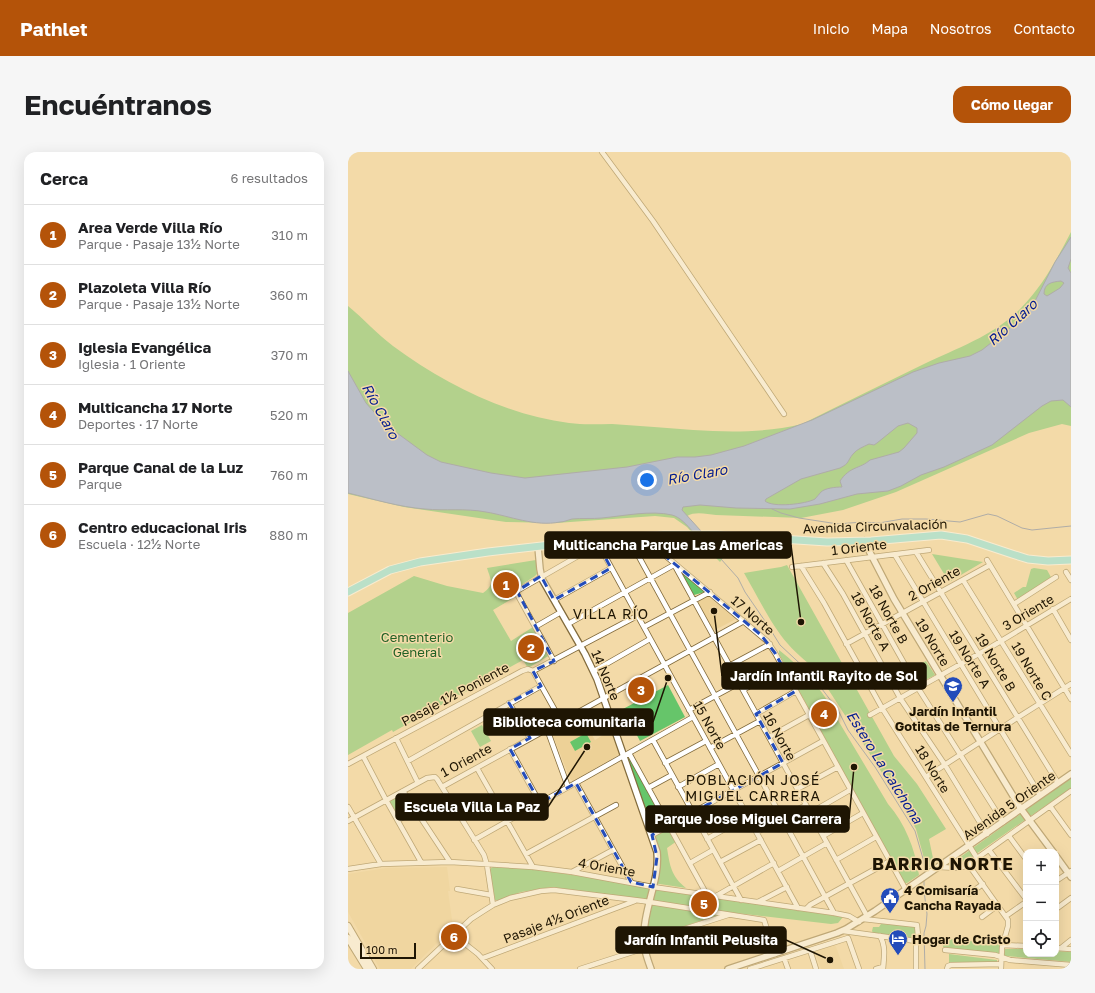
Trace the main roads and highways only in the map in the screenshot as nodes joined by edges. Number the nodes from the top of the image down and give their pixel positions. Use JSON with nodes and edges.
{"nodes":[{"id":1,"x":1071,"y":560,"type":"edge"},
{"id":2,"x":348,"y":592,"type":"edge"},
{"id":3,"x":348,"y":926,"type":"edge"},
{"id":4,"x":349,"y":940,"type":"edge"},
{"id":5,"x":367,"y":969,"type":"edge"},
{"id":6,"x":373,"y":969,"type":"edge"}],
"edges":[{"from":1,"to":2,"type":"main road","name":"Avenida Circunvalación"},
{"from":3,"to":6,"type":"main road"},
{"from":4,"to":5,"type":"main road"}]}
